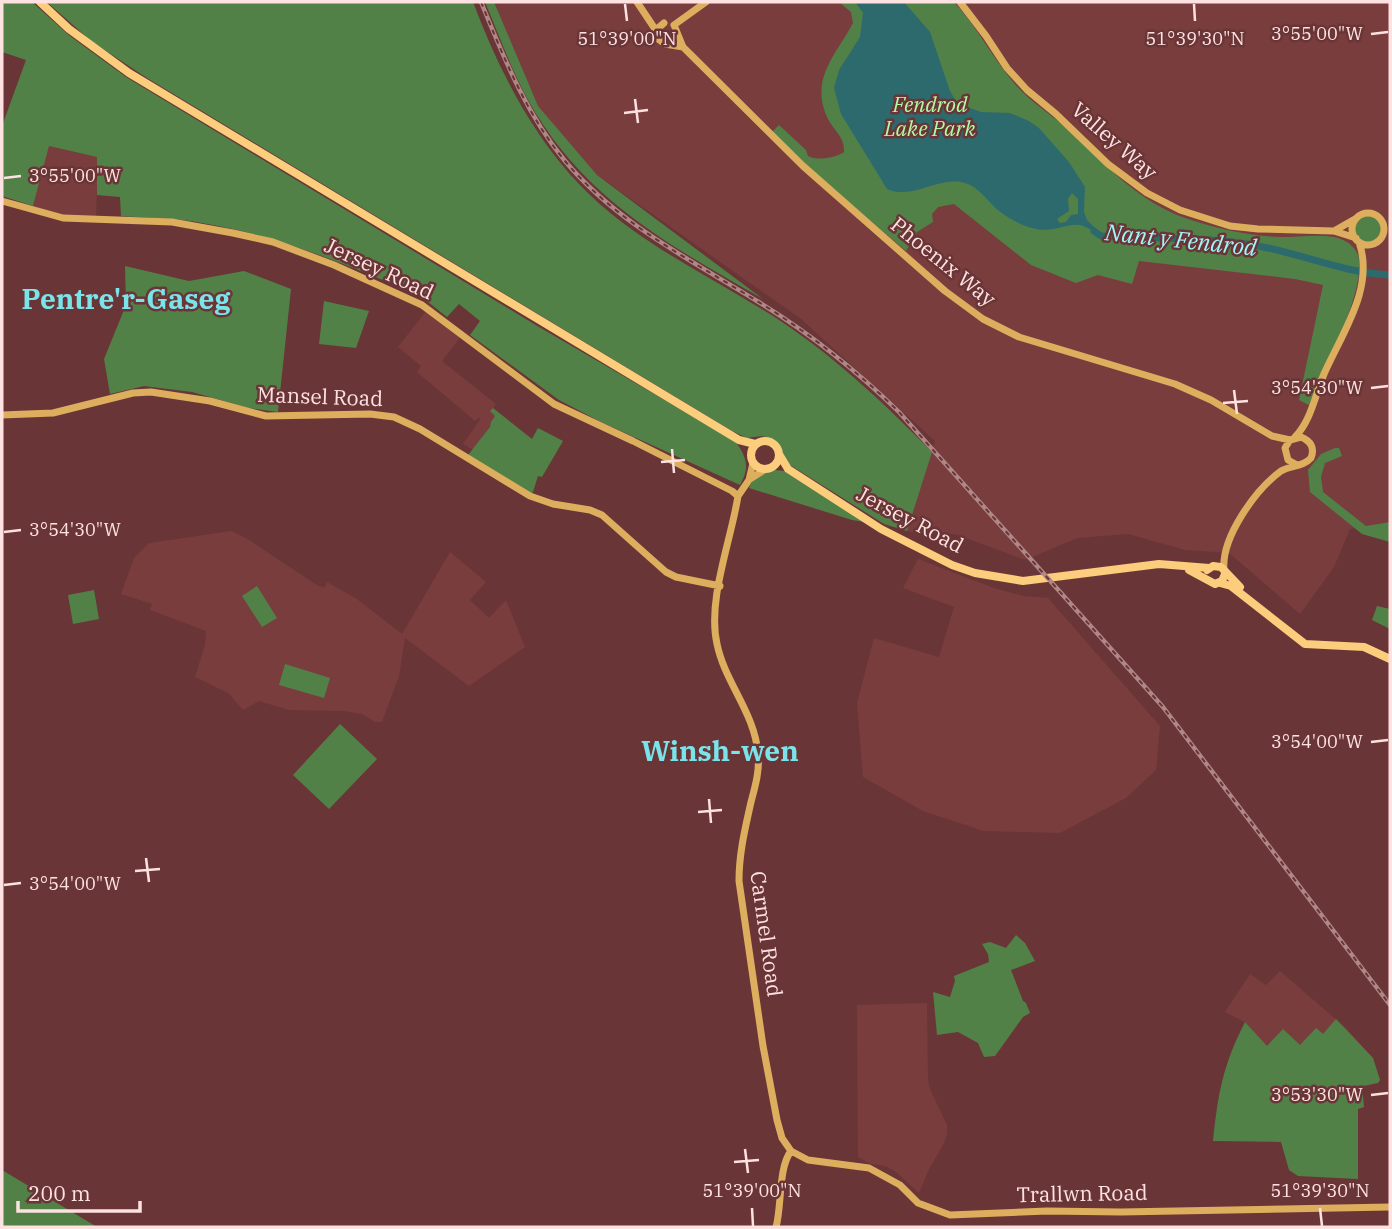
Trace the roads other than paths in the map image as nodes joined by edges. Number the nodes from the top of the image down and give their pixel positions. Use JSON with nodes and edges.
{"nodes":[{"id":1,"x":40,"y":2,"type":"edge"},
{"id":2,"x":637,"y":2,"type":"edge"},
{"id":3,"x":706,"y":2,"type":"edge"},
{"id":4,"x":960,"y":2,"type":"edge"},
{"id":5,"x":650,"y":19,"type":"junction"},
{"id":6,"x":664,"y":23,"type":"junction"},
{"id":7,"x":674,"y":25,"type":"junction"},
{"id":8,"x":657,"y":32,"type":"junction"},
{"id":9,"x":678,"y":35,"type":"junction"},
{"id":10,"x":668,"y":44,"type":"junction"},
{"id":11,"x":683,"y":47,"type":"junction"},
{"id":12,"x":2,"y":201,"type":"edge"},
{"id":13,"x":1356,"y":219,"type":"junction"},
{"id":14,"x":1381,"y":219,"type":"junction"},
{"id":15,"x":1390,"y":225,"type":"edge"},
{"id":16,"x":1334,"y":231,"type":"junction"},
{"id":17,"x":1390,"y":235,"type":"edge"},
{"id":18,"x":1379,"y":239,"type":"junction"},
{"id":19,"x":1358,"y":240,"type":"junction"},
{"id":20,"x":1364,"y":267,"type":"junction"},
{"id":21,"x":2,"y":415,"type":"edge"},
{"id":22,"x":1305,"y":425,"type":"junction"},
{"id":23,"x":1272,"y":436,"type":"junction"},
{"id":24,"x":1293,"y":439,"type":"junction"},
{"id":25,"x":739,"y":440,"type":"junction"},
{"id":26,"x":1309,"y":441,"type":"junction"},
{"id":27,"x":755,"y":444,"type":"junction"},
{"id":28,"x":779,"y":454,"type":"junction"},
{"id":29,"x":1285,"y":454,"type":"junction"},
{"id":30,"x":751,"y":458,"type":"junction"},
{"id":31,"x":1297,"y":465,"type":"junction"},
{"id":32,"x":769,"y":468,"type":"junction"},
{"id":33,"x":788,"y":469,"type":"junction"},
{"id":34,"x":1283,"y":470,"type":"junction"},
{"id":35,"x":749,"y":480,"type":"junction"},
{"id":36,"x":738,"y":496,"type":"junction"},
{"id":37,"x":1233,"y":534,"type":"junction"},
{"id":38,"x":1144,"y":566,"type":"junction"},
{"id":39,"x":1211,"y":567,"type":"junction"},
{"id":40,"x":1224,"y":573,"type":"junction"},
{"id":41,"x":1207,"y":580,"type":"junction"},
{"id":42,"x":1220,"y":583,"type":"junction"},
{"id":43,"x":720,"y":586,"type":"junction"},
{"id":44,"x":1253,"y":601,"type":"junction"},
{"id":45,"x":1390,"y":659,"type":"edge"},
{"id":46,"x":791,"y":1152,"type":"junction"},
{"id":47,"x":1390,"y":1207,"type":"edge"},
{"id":48,"x":776,"y":1227,"type":"edge"}],
"edges":[{"from":1,"to":25,"type":"main road"},
{"from":2,"to":5,"type":"street"},
{"from":3,"to":7,"type":"street"},
{"from":4,"to":16,"type":"street","name":"Valley Way"},
{"from":5,"to":6,"type":"street"},
{"from":5,"to":8,"type":"street"},
{"from":6,"to":7,"type":"street"},
{"from":6,"to":8,"type":"street"},
{"from":7,"to":9,"type":"street"},
{"from":8,"to":10,"type":"street"},
{"from":9,"to":10,"type":"street"},
{"from":9,"to":11,"type":"street","name":"Phoenix Way"},
{"from":10,"to":11,"type":"street"},
{"from":11,"to":23,"type":"street","name":"Phoenix Way"},
{"from":12,"to":36,"type":"street","name":"Jersey Road"},
{"from":13,"to":14,"type":"street"},
{"from":13,"to":16,"type":"street"},
{"from":13,"to":19,"type":"street"},
{"from":14,"to":15,"type":"street"},
{"from":14,"to":18,"type":"street"},
{"from":16,"to":19,"type":"street","name":"Valley Way"},
{"from":17,"to":18,"type":"street"},
{"from":18,"to":19,"type":"street"},
{"from":18,"to":20,"type":"street"},
{"from":19,"to":20,"type":"street"},
{"from":20,"to":22,"type":"street"},
{"from":21,"to":43,"type":"street","name":"Mansel Road"},
{"from":22,"to":24,"type":"street"},
{"from":22,"to":26,"type":"street"},
{"from":23,"to":24,"type":"street","name":"Phoenix Way"},
{"from":23,"to":29,"type":"street","name":"Phoenix Way"},
{"from":24,"to":26,"type":"street"},
{"from":24,"to":29,"type":"street"},
{"from":25,"to":27,"type":"main road"},
{"from":25,"to":30,"type":"main road"},
{"from":26,"to":31,"type":"street"},
{"from":27,"to":28,"type":"main road"},
{"from":27,"to":30,"type":"main road"},
{"from":28,"to":32,"type":"main road"},
{"from":28,"to":33,"type":"main road","name":"Jersey Road"},
{"from":29,"to":31,"type":"street"},
{"from":29,"to":34,"type":"street"},
{"from":30,"to":32,"type":"main road"},
{"from":30,"to":35,"type":"street","name":"Carmel Road"},
{"from":31,"to":34,"type":"street"},
{"from":32,"to":33,"type":"main road","name":"Jersey Road"},
{"from":32,"to":35,"type":"street","name":"Carmel Road"},
{"from":33,"to":38,"type":"main road","name":"Jersey Road"},
{"from":34,"to":37,"type":"street"},
{"from":35,"to":36,"type":"street","name":"Carmel Road"},
{"from":36,"to":43,"type":"street","name":"Carmel Road"},
{"from":37,"to":39,"type":"street"},
{"from":37,"to":40,"type":"street"},
{"from":38,"to":39,"type":"main road"},
{"from":38,"to":41,"type":"main road"},
{"from":39,"to":40,"type":"main road"},
{"from":39,"to":41,"type":"main road"},
{"from":40,"to":42,"type":"main road"},
{"from":40,"to":44,"type":"main road"},
{"from":41,"to":42,"type":"main road"},
{"from":42,"to":44,"type":"main road"},
{"from":43,"to":46,"type":"street","name":"Carmel Road"},
{"from":44,"to":45,"type":"main road"},
{"from":46,"to":47,"type":"street","name":"Trallwn Road"},
{"from":46,"to":48,"type":"street"}]}
